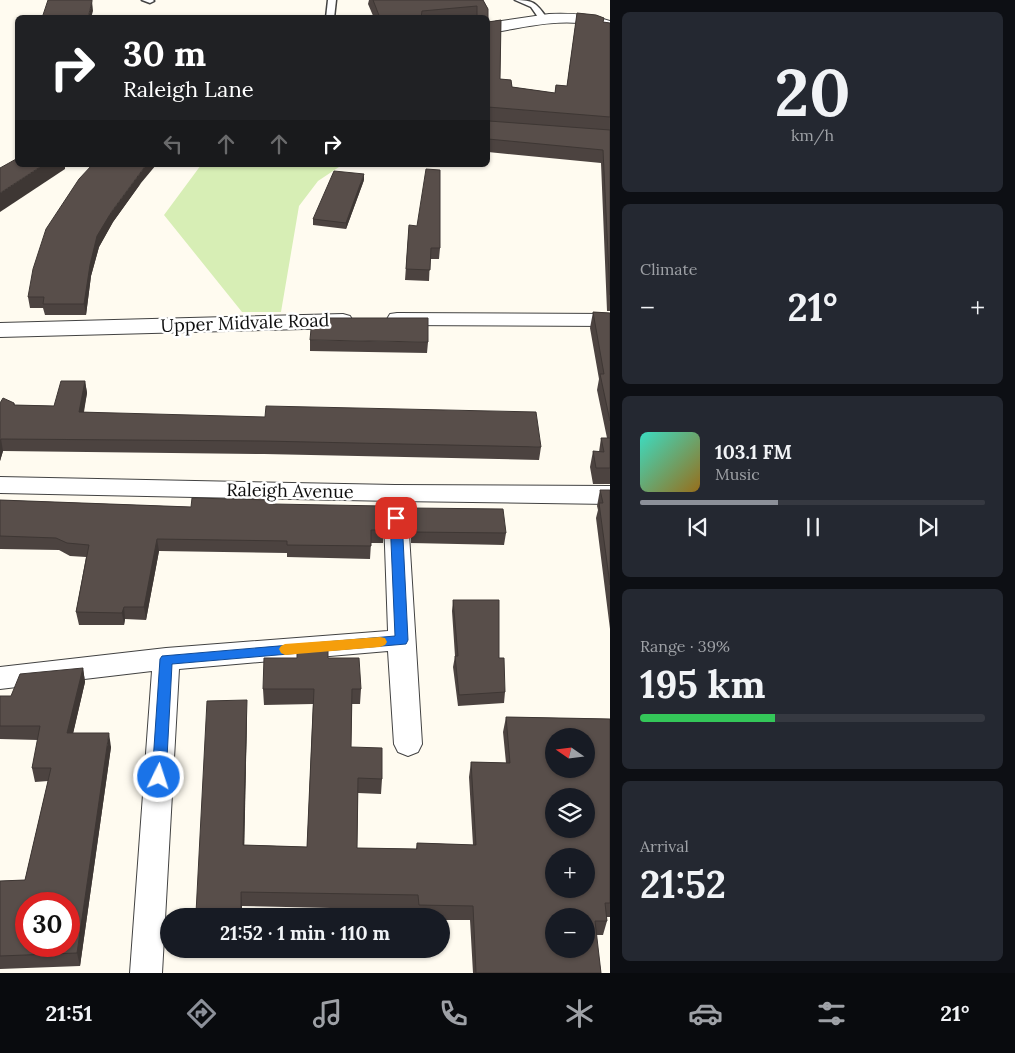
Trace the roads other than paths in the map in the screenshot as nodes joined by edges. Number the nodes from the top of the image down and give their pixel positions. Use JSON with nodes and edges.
{"nodes":[{"id":1,"x":332,"y":0,"type":"edge"},
{"id":2,"x":519,"y":0,"type":"edge"},
{"id":3,"x":330,"y":15,"type":"edge"},
{"id":4,"x":543,"y":18,"type":"junction"},
{"id":5,"x":610,"y":26,"type":"edge"},
{"id":6,"x":490,"y":28,"type":"edge"},
{"id":7,"x":610,"y":320,"type":"edge"},
{"id":8,"x":0,"y":330,"type":"edge"},
{"id":9,"x":0,"y":485,"type":"edge"},
{"id":10,"x":610,"y":495,"type":"edge"},
{"id":11,"x":396,"y":518,"type":"dead end"},
{"id":12,"x":401,"y":640,"type":"junction"},
{"id":13,"x":166,"y":659,"type":"junction"},
{"id":14,"x":0,"y":678,"type":"edge"},
{"id":15,"x":408,"y":744,"type":"dead end"},
{"id":16,"x":146,"y":973,"type":"edge"}],
"edges":[{"from":1,"to":3,"type":"lane"},
{"from":2,"to":4,"type":"lane"},
{"from":4,"to":5,"type":"street"},
{"from":4,"to":6,"type":"street"},
{"from":7,"to":8,"type":"street","name":"Upper Midvale Road"},
{"from":9,"to":10,"type":"street","name":"Raleigh Avenue"},
{"from":11,"to":12,"type":"street"},
{"from":12,"to":13,"type":"street"},
{"from":12,"to":15,"type":"street"},
{"from":13,"to":14,"type":"street"},
{"from":13,"to":16,"type":"street"}]}
